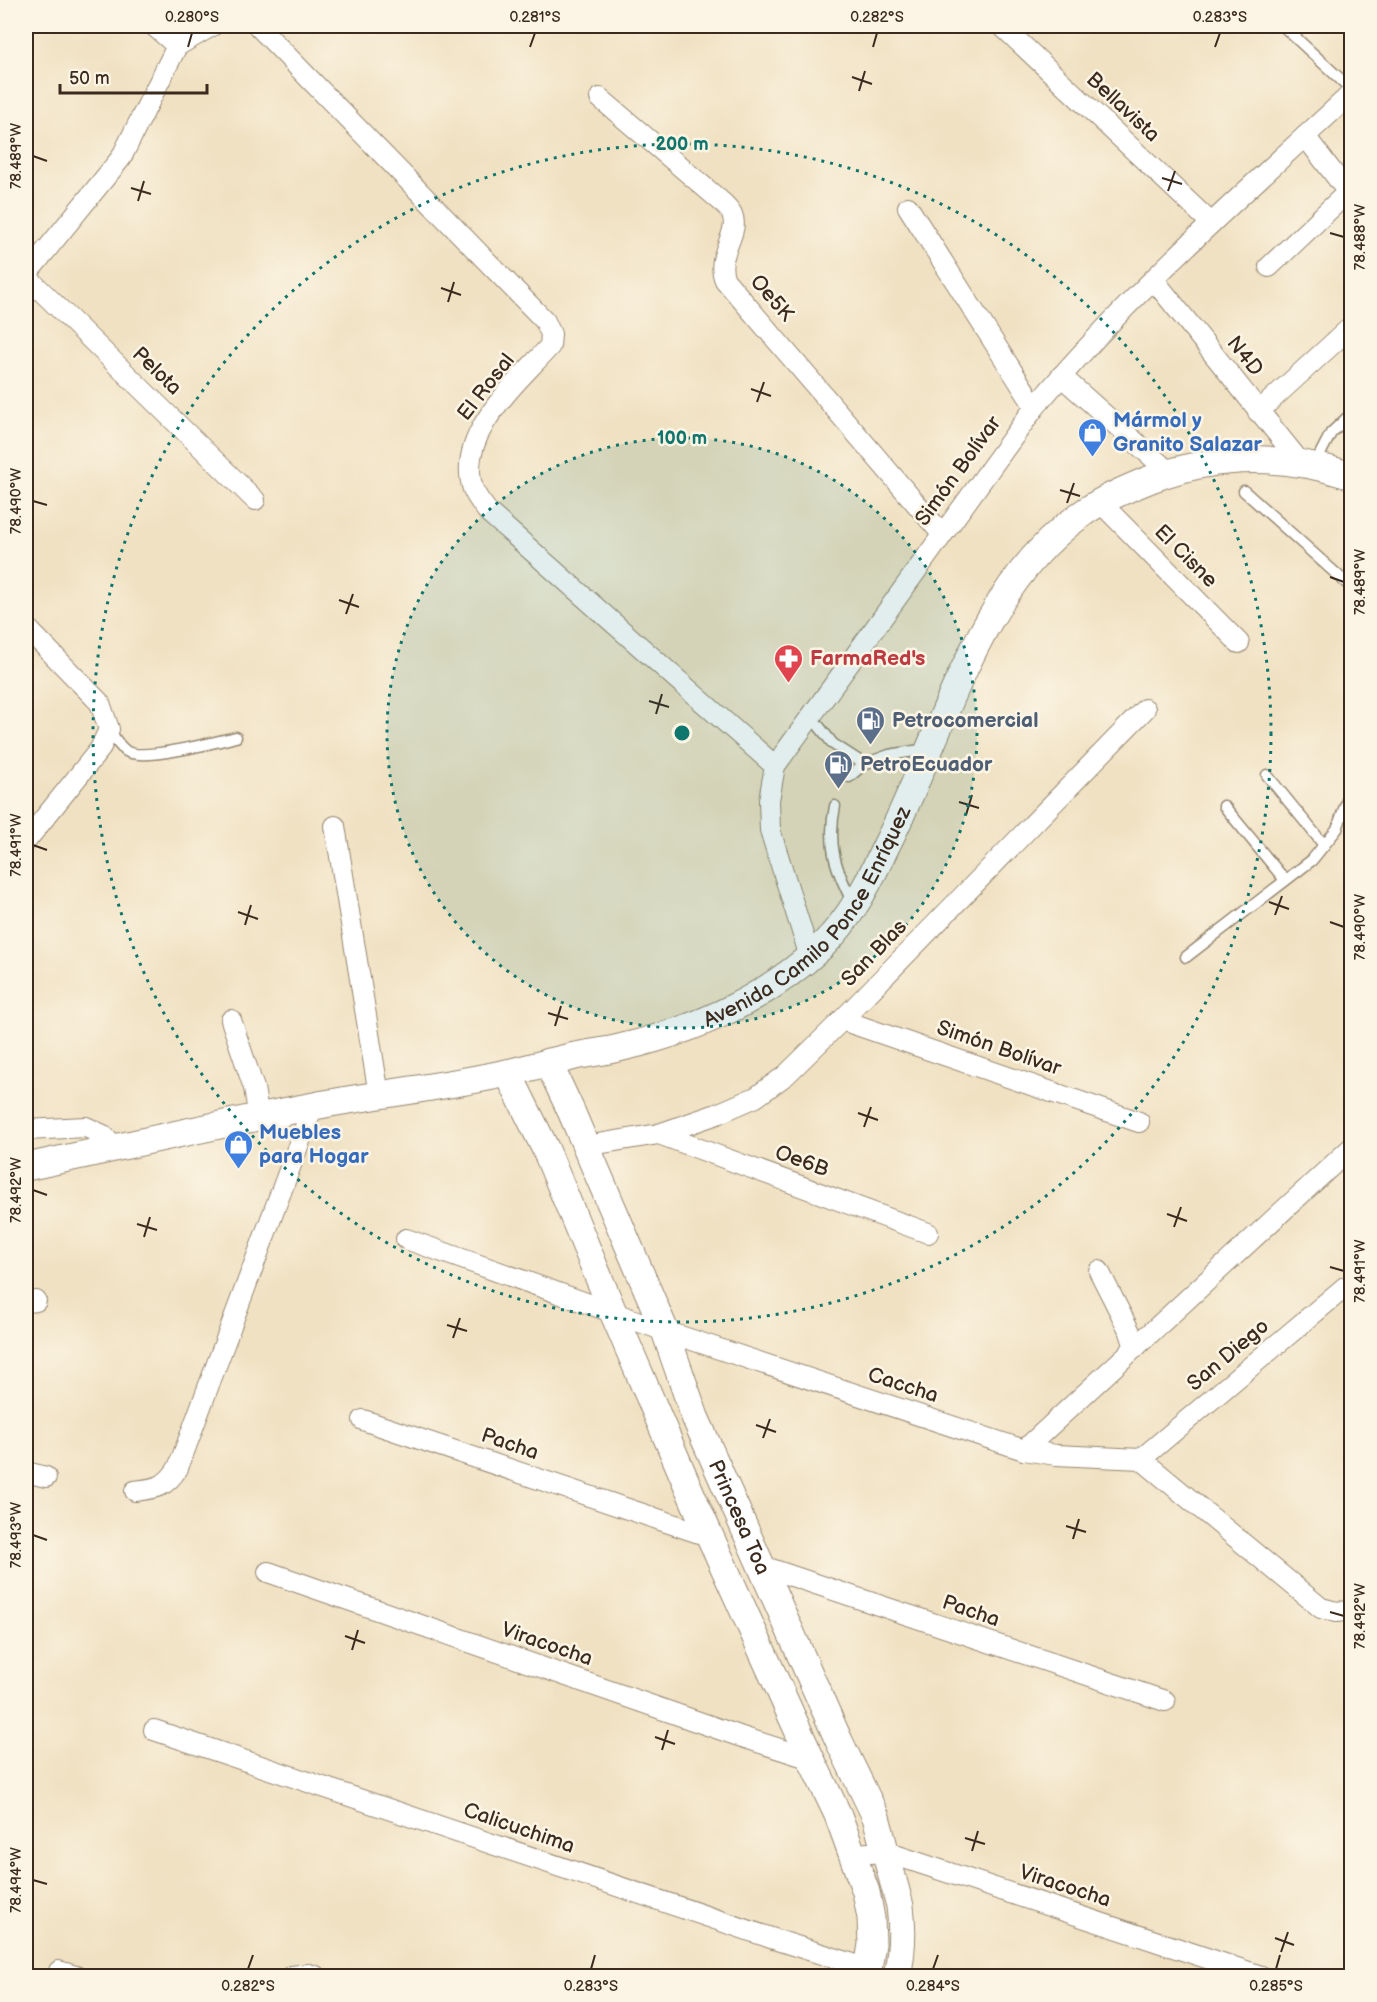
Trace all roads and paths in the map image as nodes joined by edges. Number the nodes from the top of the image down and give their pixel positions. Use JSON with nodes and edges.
{"nodes":[{"id":1,"x":154,"y":26,"type":"edge"},
{"id":2,"x":212,"y":26,"type":"edge"},
{"id":3,"x":258,"y":26,"type":"edge"},
{"id":4,"x":1002,"y":26,"type":"edge"},
{"id":5,"x":1283,"y":26,"type":"edge"},
{"id":6,"x":177,"y":46,"type":"junction"},
{"id":7,"x":1352,"y":91,"type":"edge"},
{"id":8,"x":600,"y":99,"type":"dead end"},
{"id":9,"x":1305,"y":136,"type":"junction"},
{"id":10,"x":1349,"y":189,"type":"edge"},
{"id":11,"x":908,"y":207,"type":"dead end"},
{"id":12,"x":1211,"y":223,"type":"junction"},
{"id":13,"x":1269,"y":267,"type":"dead end"},
{"id":14,"x":26,"y":275,"type":"edge"},
{"id":15,"x":1154,"y":280,"type":"junction"},
{"id":16,"x":1352,"y":326,"type":"edge"},
{"id":17,"x":1060,"y":376,"type":"junction"},
{"id":18,"x":1035,"y":407,"type":"junction"},
{"id":19,"x":1258,"y":412,"type":"junction"},
{"id":20,"x":1352,"y":413,"type":"edge"},
{"id":21,"x":1307,"y":463,"type":"junction"},
{"id":22,"x":1169,"y":472,"type":"junction"},
{"id":23,"x":1352,"y":476,"type":"edge"},
{"id":24,"x":1244,"y":491,"type":"dead end"},
{"id":25,"x":255,"y":500,"type":"dead end"},
{"id":26,"x":1100,"y":502,"type":"junction"},
{"id":27,"x":942,"y":534,"type":"junction"},
{"id":28,"x":1352,"y":588,"type":"edge"},
{"id":29,"x":26,"y":627,"type":"edge"},
{"id":30,"x":1239,"y":643,"type":"dead end"},
{"id":31,"x":1145,"y":709,"type":"dead end"},
{"id":32,"x":811,"y":716,"type":"junction"},
{"id":33,"x":109,"y":729,"type":"junction"},
{"id":34,"x":236,"y":737,"type":"dead end"},
{"id":35,"x":930,"y":749,"type":"junction"},
{"id":36,"x":864,"y":764,"type":"junction"},
{"id":37,"x":775,"y":766,"type":"junction"},
{"id":38,"x":1267,"y":775,"type":"dead end"},
{"id":39,"x":849,"y":777,"type":"dead end"},
{"id":40,"x":1352,"y":786,"type":"edge"},
{"id":41,"x":835,"y":806,"type":"dead end"},
{"id":42,"x":1224,"y":806,"type":"dead end"},
{"id":43,"x":335,"y":826,"type":"dead end"},
{"id":44,"x":26,"y":841,"type":"edge"},
{"id":45,"x":1324,"y":845,"type":"junction"},
{"id":46,"x":1285,"y":880,"type":"junction"},
{"id":47,"x":854,"y":905,"type":"junction"},
{"id":48,"x":810,"y":957,"type":"junction"},
{"id":49,"x":1186,"y":957,"type":"dead end"},
{"id":50,"x":231,"y":1020,"type":"dead end"},
{"id":51,"x":842,"y":1020,"type":"junction"},
{"id":52,"x":548,"y":1062,"type":"junction"},
{"id":53,"x":508,"y":1073,"type":"junction"},
{"id":54,"x":379,"y":1095,"type":"junction"},
{"id":55,"x":313,"y":1106,"type":"junction"},
{"id":56,"x":260,"y":1118,"type":"junction"},
{"id":57,"x":1139,"y":1122,"type":"dead end"},
{"id":58,"x":26,"y":1130,"type":"edge"},
{"id":59,"x":659,"y":1134,"type":"junction"},
{"id":60,"x":585,"y":1146,"type":"junction"},
{"id":61,"x":1352,"y":1147,"type":"edge"},
{"id":62,"x":117,"y":1148,"type":"junction"},
{"id":63,"x":26,"y":1167,"type":"edge"},
{"id":64,"x":928,"y":1233,"type":"dead end"},
{"id":65,"x":406,"y":1239,"type":"dead end"},
{"id":66,"x":1099,"y":1271,"type":"dead end"},
{"id":67,"x":1348,"y":1286,"type":"edge"},
{"id":68,"x":613,"y":1312,"type":"junction"},
{"id":69,"x":665,"y":1331,"type":"junction"},
{"id":70,"x":1135,"y":1348,"type":"junction"},
{"id":71,"x":363,"y":1420,"type":"dead end"},
{"id":72,"x":1024,"y":1450,"type":"junction"},
{"id":73,"x":1141,"y":1459,"type":"junction"},
{"id":74,"x":26,"y":1472,"type":"edge"},
{"id":75,"x":46,"y":1477,"type":"dead end"},
{"id":76,"x":135,"y":1491,"type":"dead end"},
{"id":77,"x":711,"y":1537,"type":"junction"},
{"id":78,"x":762,"y":1566,"type":"junction"},
{"id":79,"x":268,"y":1572,"type":"dead end"},
{"id":80,"x":1352,"y":1610,"type":"edge"},
{"id":81,"x":1166,"y":1701,"type":"dead end"},
{"id":82,"x":154,"y":1730,"type":"dead end"},
{"id":83,"x":811,"y":1759,"type":"junction"},
{"id":84,"x":886,"y":1852,"type":"junction"},
{"id":85,"x":853,"y":1854,"type":"junction"},
{"id":86,"x":868,"y":1973,"type":"edge"},
{"id":87,"x":292,"y":1977,"type":"edge"},
{"id":88,"x":316,"y":1977,"type":"edge"},
{"id":89,"x":897,"y":1977,"type":"edge"},
{"id":90,"x":1261,"y":1977,"type":"edge"}],
"edges":[{"from":1,"to":6,"type":"street"},
{"from":2,"to":6,"type":"street"},
{"from":3,"to":37,"type":"street","name":"El Rosal"},
{"from":4,"to":12,"type":"street","name":"Bellavista"},
{"from":5,"to":7,"type":"lane"},
{"from":6,"to":14,"type":"street"},
{"from":7,"to":9,"type":"street","name":"Simón Bolívar"},
{"from":8,"to":27,"type":"street","name":"Oe5K"},
{"from":9,"to":10,"type":"street"},
{"from":9,"to":12,"type":"street","name":"Simón Bolívar"},
{"from":10,"to":13,"type":"street"},
{"from":11,"to":18,"type":"street"},
{"from":12,"to":15,"type":"street","name":"Simón Bolívar"},
{"from":14,"to":25,"type":"street","name":"Pelota"},
{"from":15,"to":17,"type":"street","name":"Simón Bolívar"},
{"from":15,"to":19,"type":"street","name":"N4D"},
{"from":16,"to":19,"type":"street"},
{"from":17,"to":18,"type":"street","name":"Simón Bolívar"},
{"from":17,"to":22,"type":"street"},
{"from":18,"to":27,"type":"street","name":"Simón Bolívar"},
{"from":19,"to":21,"type":"street","name":"N4D"},
{"from":20,"to":21,"type":"lane"},
{"from":21,"to":22,"type":"street","name":"Avenida Camilo Ponce Enríquez"},
{"from":21,"to":23,"type":"street","name":"Avenida Camilo Ponce Enríquez"},
{"from":22,"to":26,"type":"street","name":"Avenida Camilo Ponce Enríquez"},
{"from":24,"to":28,"type":"lane"},
{"from":26,"to":30,"type":"street","name":"El Cisne"},
{"from":26,"to":35,"type":"street","name":"Avenida Camilo Ponce Enríquez"},
{"from":27,"to":32,"type":"street","name":"Simón Bolívar"},
{"from":29,"to":33,"type":"street"},
{"from":31,"to":51,"type":"street","name":"San Blas"},
{"from":32,"to":36,"type":"lane"},
{"from":32,"to":37,"type":"street","name":"Simón Bolívar"},
{"from":33,"to":34,"type":"lane"},
{"from":33,"to":44,"type":"street"},
{"from":35,"to":36,"type":"lane"},
{"from":35,"to":47,"type":"street","name":"Avenida Camilo Ponce Enríquez"},
{"from":36,"to":39,"type":"lane"},
{"from":37,"to":48,"type":"street","name":"Simón Bolívar"},
{"from":38,"to":45,"type":"lane"},
{"from":40,"to":45,"type":"lane"},
{"from":41,"to":47,"type":"lane"},
{"from":42,"to":46,"type":"lane"},
{"from":43,"to":54,"type":"street"},
{"from":45,"to":46,"type":"lane"},
{"from":46,"to":49,"type":"lane"},
{"from":47,"to":48,"type":"street","name":"Avenida Camilo Ponce Enríquez"},
{"from":48,"to":52,"type":"street","name":"Avenida Camilo Ponce Enríquez"},
{"from":50,"to":56,"type":"street"},
{"from":51,"to":57,"type":"street","name":"Simón Bolívar"},
{"from":51,"to":59,"type":"street","name":"San Blas"},
{"from":52,"to":53,"type":"street","name":"Avenida Camilo Ponce Enríquez"},
{"from":52,"to":60,"type":"street","name":"Princesa Toa"},
{"from":53,"to":54,"type":"street","name":"Avenida Camilo Ponce Enríquez"},
{"from":53,"to":68,"type":"street","name":"Princesa Toa"},
{"from":54,"to":55,"type":"street","name":"Avenida Camilo Ponce Enríquez"},
{"from":55,"to":56,"type":"street","name":"Avenida Camilo Ponce Enríquez"},
{"from":55,"to":76,"type":"street"},
{"from":56,"to":62,"type":"street","name":"Avenida Camilo Ponce Enríquez"},
{"from":58,"to":62,"type":"street"},
{"from":59,"to":60,"type":"street","name":"San Blas"},
{"from":59,"to":64,"type":"street","name":"Oe6B"},
{"from":60,"to":69,"type":"street","name":"Princesa Toa"},
{"from":61,"to":70,"type":"street"},
{"from":62,"to":63,"type":"street","name":"Avenida Camilo Ponce Enríquez"},
{"from":65,"to":68,"type":"street","name":"Caccha"},
{"from":66,"to":70,"type":"street"},
{"from":67,"to":73,"type":"street","name":"San Diego"},
{"from":68,"to":69,"type":"street","name":"Caccha"},
{"from":68,"to":77,"type":"street","name":"Princesa Toa"},
{"from":69,"to":72,"type":"street","name":"Caccha"},
{"from":69,"to":78,"type":"street","name":"Princesa Toa"},
{"from":70,"to":72,"type":"street"},
{"from":71,"to":77,"type":"street","name":"Pacha"},
{"from":72,"to":73,"type":"street","name":"Caccha"},
{"from":73,"to":80,"type":"street"},
{"from":74,"to":75,"type":"street"},
{"from":77,"to":83,"type":"street","name":"Princesa Toa"},
{"from":78,"to":81,"type":"street","name":"Pacha"},
{"from":78,"to":84,"type":"street","name":"Princesa Toa"},
{"from":79,"to":83,"type":"street","name":"Viracocha"},
{"from":82,"to":86,"type":"street","name":"Calicuchima"},
{"from":83,"to":85,"type":"street","name":"Princesa Toa"},
{"from":84,"to":85,"type":"street","name":"Viracocha"},
{"from":84,"to":89,"type":"street","name":"Princesa Toa"},
{"from":84,"to":90,"type":"street","name":"Viracocha"},
{"from":85,"to":86,"type":"street","name":"Princesa Toa"},
{"from":87,"to":88,"type":"street"}]}
